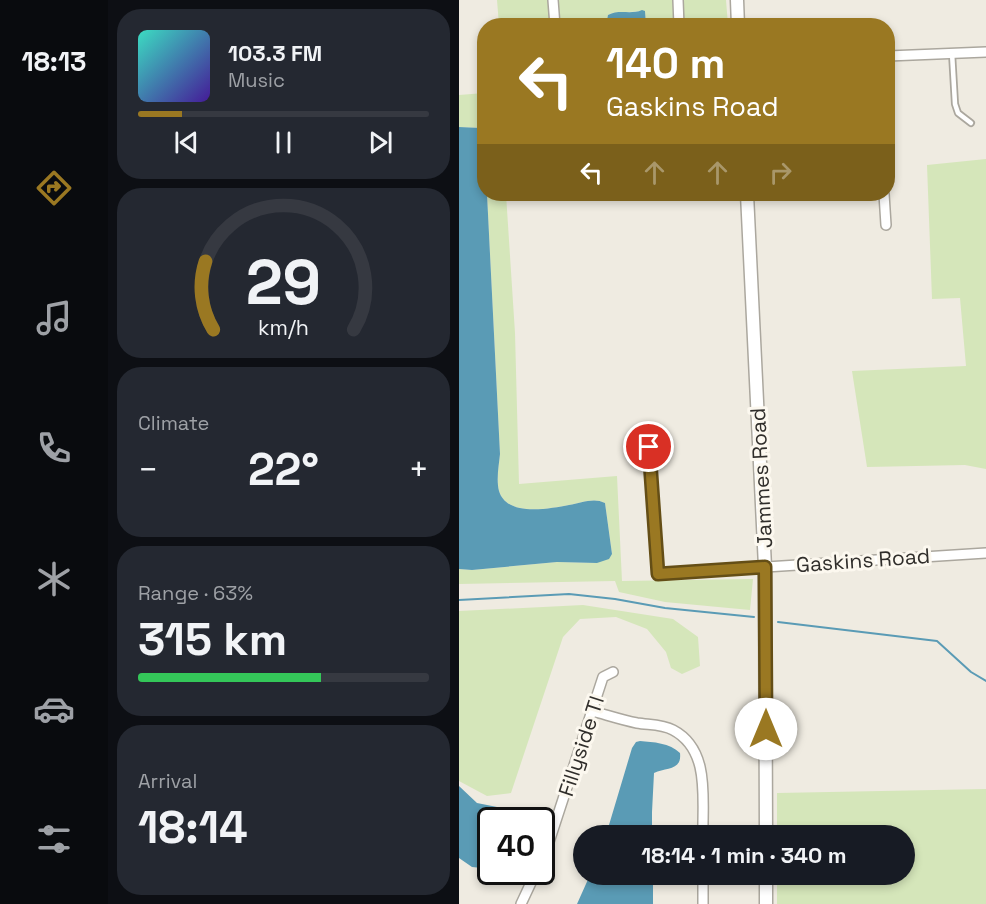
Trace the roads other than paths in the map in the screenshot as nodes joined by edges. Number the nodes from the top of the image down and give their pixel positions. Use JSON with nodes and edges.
{"nodes":[{"id":1,"x":553,"y":0,"type":"edge"},
{"id":2,"x":678,"y":0,"type":"edge"},
{"id":3,"x":737,"y":0,"type":"edge"},
{"id":4,"x":554,"y":18,"type":"edge"},
{"id":5,"x":679,"y":18,"type":"edge"},
{"id":6,"x":738,"y":18,"type":"edge"},
{"id":7,"x":986,"y":52,"type":"edge"},
{"id":8,"x":952,"y":53,"type":"junction"},
{"id":9,"x":895,"y":56,"type":"edge"},
{"id":10,"x":971,"y":123,"type":"dead end"},
{"id":11,"x":747,"y":201,"type":"edge"},
{"id":12,"x":884,"y":201,"type":"edge"},
{"id":13,"x":886,"y":225,"type":"dead end"},
{"id":14,"x":649,"y":447,"type":"dead end"},
{"id":15,"x":986,"y":553,"type":"edge"},
{"id":16,"x":765,"y":567,"type":"junction"},
{"id":17,"x":613,"y":672,"type":"dead end"},
{"id":18,"x":592,"y":711,"type":"junction"},
{"id":19,"x":555,"y":824,"type":"edge"},
{"id":20,"x":703,"y":825,"type":"edge"},
{"id":21,"x":766,"y":825,"type":"edge"},
{"id":22,"x":530,"y":885,"type":"edge"},
{"id":23,"x":703,"y":885,"type":"edge"},
{"id":24,"x":766,"y":885,"type":"edge"},
{"id":25,"x":521,"y":904,"type":"edge"},
{"id":26,"x":703,"y":904,"type":"edge"},
{"id":27,"x":767,"y":904,"type":"edge"}],
"edges":[{"from":1,"to":4,"type":"street"},
{"from":2,"to":5,"type":"street"},
{"from":3,"to":6,"type":"street"},
{"from":7,"to":8,"type":"street"},
{"from":8,"to":9,"type":"street"},
{"from":8,"to":10,"type":"lane"},
{"from":11,"to":16,"type":"street","name":"Jammes Road"},
{"from":12,"to":13,"type":"street"},
{"from":14,"to":16,"type":"street","name":"Gaskins Road"},
{"from":15,"to":16,"type":"street","name":"Gaskins Road"},
{"from":16,"to":21,"type":"street","name":"Jammes Road"},
{"from":17,"to":18,"type":"street","name":"Fillyside Tl"},
{"from":18,"to":19,"type":"street","name":"Fillyside Tl"},
{"from":18,"to":20,"type":"street"},
{"from":22,"to":25,"type":"street"},
{"from":23,"to":26,"type":"street"},
{"from":24,"to":27,"type":"street"}]}
